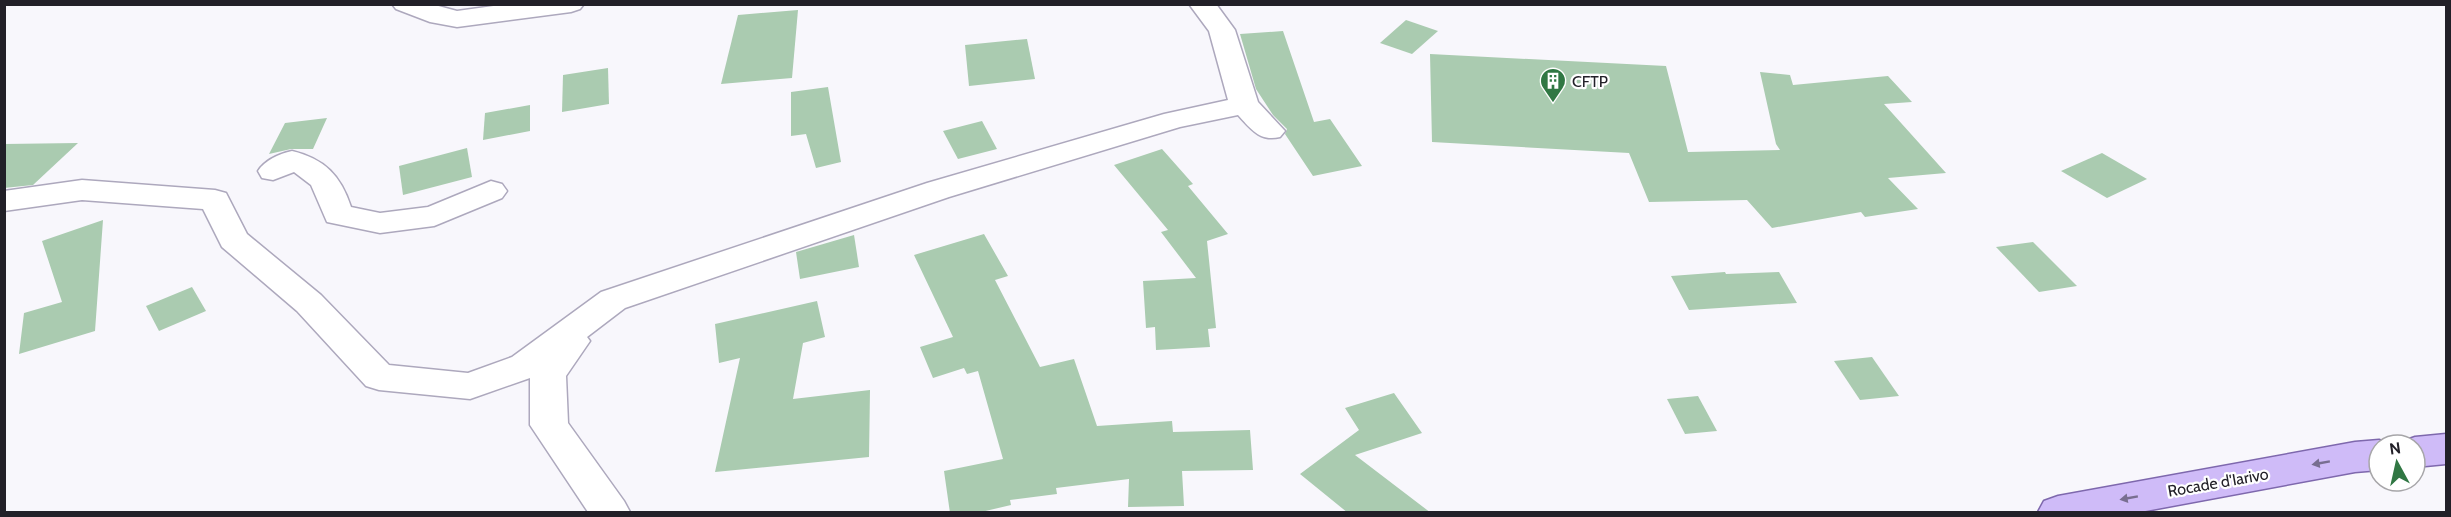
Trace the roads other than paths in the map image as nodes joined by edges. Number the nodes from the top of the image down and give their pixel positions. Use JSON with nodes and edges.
{"nodes":[{"id":1,"x":405,"y":4,"type":"edge"},
{"id":2,"x":571,"y":4,"type":"edge"},
{"id":3,"x":1202,"y":4,"type":"edge"},
{"id":4,"x":1244,"y":105,"type":"junction"},
{"id":5,"x":1270,"y":131,"type":"dead end"},
{"id":6,"x":273,"y":171,"type":"dead end"},
{"id":7,"x":491,"y":192,"type":"dead end"},
{"id":8,"x":4,"y":201,"type":"edge"},
{"id":9,"x":586,"y":320,"type":"junction"},
{"id":10,"x":2446,"y":449,"type":"edge"},
{"id":11,"x":2427,"y":451,"type":"edge"},
{"id":12,"x":2367,"y":456,"type":"edge"},
{"id":13,"x":610,"y":513,"type":"edge"},
{"id":14,"x":2058,"y":513,"type":"edge"}],
"edges":[{"from":1,"to":2,"type":"street"},
{"from":3,"to":4,"type":"street"},
{"from":4,"to":5,"type":"street"},
{"from":4,"to":9,"type":"street"},
{"from":6,"to":7,"type":"street"},
{"from":8,"to":9,"type":"street"},
{"from":9,"to":13,"type":"street"},
{"from":10,"to":11,"type":"main road"},
{"from":12,"to":14,"type":"main road","name":"Rocade d'Iarivo","one_way":true}]}
